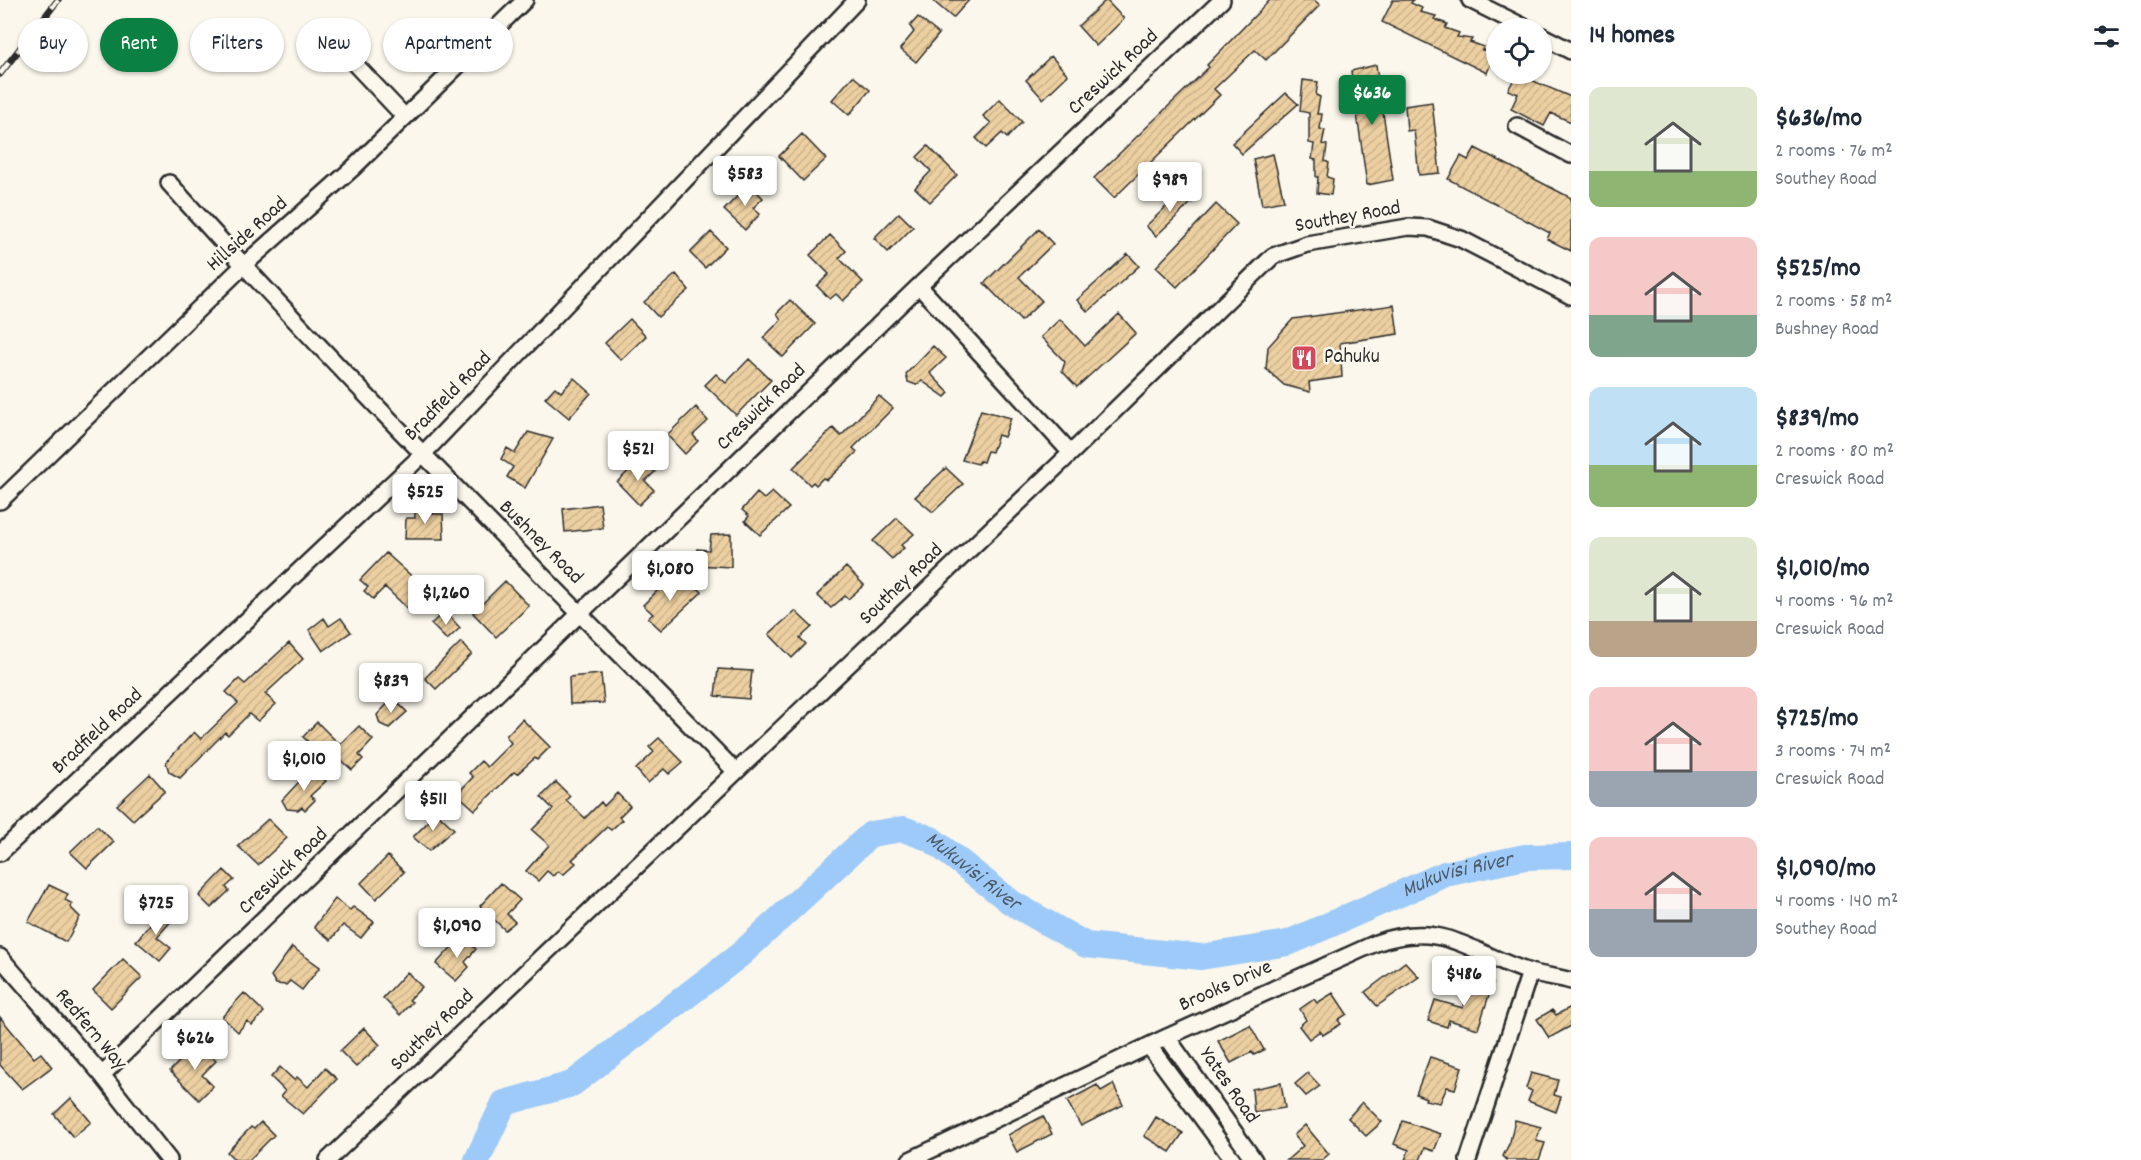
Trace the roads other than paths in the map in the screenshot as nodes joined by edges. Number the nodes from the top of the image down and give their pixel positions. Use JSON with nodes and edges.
{"nodes":[{"id":1,"x":525,"y":0,"type":"edge"},
{"id":2,"x":857,"y":0,"type":"edge"},
{"id":3,"x":1222,"y":0,"type":"edge"},
{"id":4,"x":1470,"y":0,"type":"edge"},
{"id":5,"x":1506,"y":18,"type":"edge"},
{"id":6,"x":1552,"y":41,"type":"edge"},
{"id":7,"x":1571,"y":51,"type":"edge"},
{"id":8,"x":362,"y":72,"type":"edge"},
{"id":9,"x":404,"y":116,"type":"junction"},
{"id":10,"x":1517,"y":126,"type":"dead end"},
{"id":11,"x":1571,"y":155,"type":"edge"},
{"id":12,"x":169,"y":183,"type":"dead end"},
{"id":13,"x":243,"y":266,"type":"junction"},
{"id":14,"x":919,"y":286,"type":"junction"},
{"id":15,"x":1571,"y":296,"type":"edge"},
{"id":16,"x":1071,"y":453,"type":"junction"},
{"id":17,"x":422,"y":455,"type":"junction"},
{"id":18,"x":0,"y":501,"type":"edge"},
{"id":19,"x":581,"y":613,"type":"junction"},
{"id":20,"x":736,"y":772,"type":"junction"},
{"id":21,"x":0,"y":853,"type":"edge"},
{"id":22,"x":0,"y":957,"type":"edge"},
{"id":23,"x":1530,"y":972,"type":"junction"},
{"id":24,"x":1571,"y":981,"type":"edge"},
{"id":25,"x":1167,"y":1037,"type":"junction"},
{"id":26,"x":1149,"y":1046,"type":"junction"},
{"id":27,"x":102,"y":1075,"type":"junction"},
{"id":28,"x":169,"y":1160,"type":"edge"},
{"id":29,"x":328,"y":1160,"type":"edge"},
{"id":30,"x":909,"y":1160,"type":"edge"},
{"id":31,"x":1233,"y":1160,"type":"edge"},
{"id":32,"x":1254,"y":1160,"type":"edge"},
{"id":33,"x":1468,"y":1160,"type":"edge"}],
"edges":[{"from":1,"to":9,"type":"street","name":"Hillside Road"},
{"from":2,"to":17,"type":"street","name":"Bradfield Road"},
{"from":3,"to":14,"type":"street","name":"Creswick Road"},
{"from":4,"to":5,"type":"street"},
{"from":6,"to":7,"type":"street"},
{"from":8,"to":9,"type":"street"},
{"from":9,"to":13,"type":"street","name":"Hillside Road"},
{"from":10,"to":11,"type":"street"},
{"from":12,"to":13,"type":"street","name":"Bushney Road"},
{"from":13,"to":17,"type":"street","name":"Bushney Road"},
{"from":13,"to":18,"type":"street","name":"Hillside Road"},
{"from":14,"to":16,"type":"street"},
{"from":14,"to":19,"type":"street","name":"Creswick Road"},
{"from":15,"to":16,"type":"street","name":"Southey Road"},
{"from":16,"to":20,"type":"street","name":"Southey Road"},
{"from":17,"to":19,"type":"street","name":"Bushney Road"},
{"from":17,"to":21,"type":"street","name":"Bradfield Road"},
{"from":19,"to":20,"type":"street","name":"Bushney Road"},
{"from":19,"to":27,"type":"street","name":"Creswick Road"},
{"from":20,"to":29,"type":"street","name":"Southey Road"},
{"from":22,"to":27,"type":"street","name":"Redfern Way"},
{"from":23,"to":24,"type":"street","name":"Brooks Drive"},
{"from":23,"to":25,"type":"street","name":"Brooks Drive"},
{"from":23,"to":33,"type":"street"},
{"from":25,"to":26,"type":"street","name":"Brooks Drive"},
{"from":25,"to":32,"type":"street","name":"Yates Road"},
{"from":26,"to":30,"type":"street","name":"Brooks Drive"},
{"from":26,"to":31,"type":"street","name":"Yates Road"},
{"from":27,"to":28,"type":"street","name":"Redfern Way"}]}
